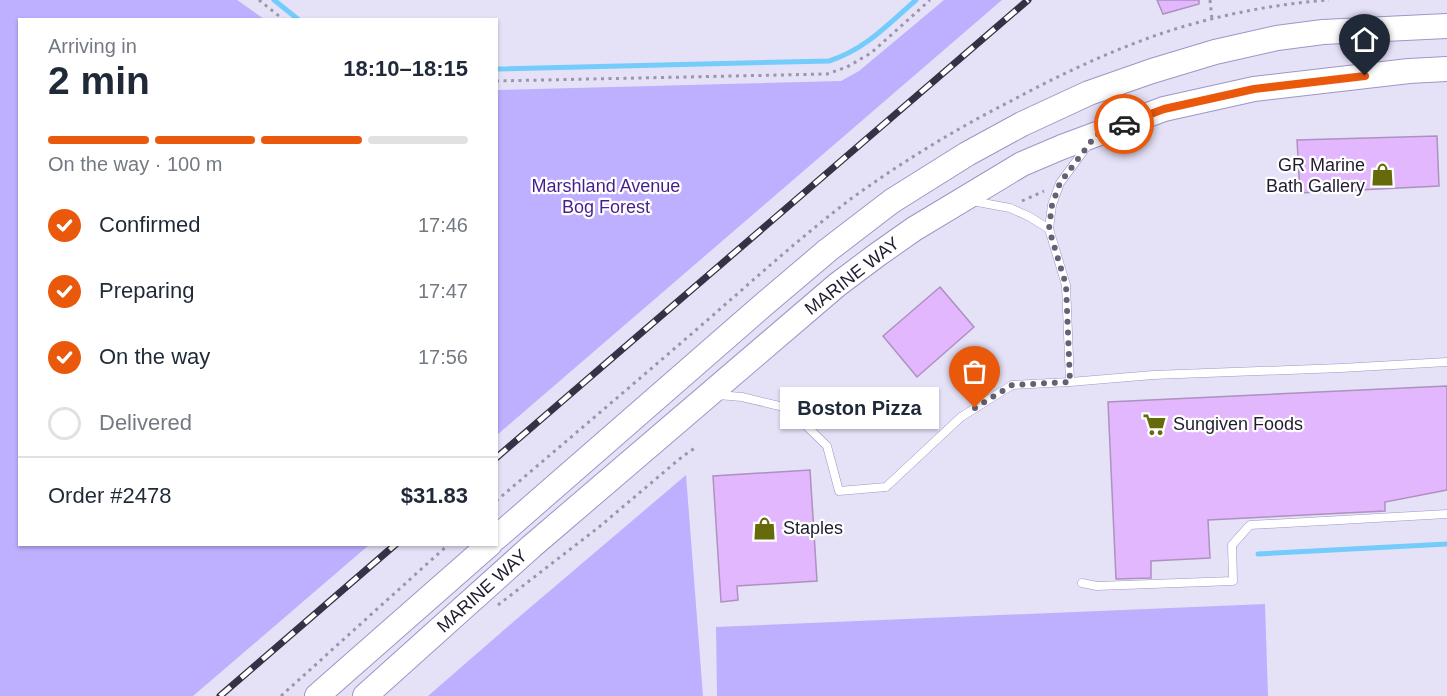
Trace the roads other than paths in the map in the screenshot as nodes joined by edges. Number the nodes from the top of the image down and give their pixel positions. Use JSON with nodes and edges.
{"nodes":[{"id":1,"x":1447,"y":26,"type":"edge"},
{"id":2,"x":1447,"y":69,"type":"edge"},
{"id":3,"x":1096,"y":135,"type":"junction"},
{"id":4,"x":962,"y":200,"type":"junction"},
{"id":5,"x":1049,"y":229,"type":"junction"},
{"id":6,"x":1447,"y":362,"type":"edge"},
{"id":7,"x":1070,"y":382,"type":"junction"},
{"id":8,"x":709,"y":394,"type":"junction"},
{"id":9,"x":1447,"y":514,"type":"edge"},
{"id":10,"x":498,"y":536,"type":"edge"},
{"id":11,"x":488,"y":546,"type":"edge"},
{"id":12,"x":1082,"y":583,"type":"dead end"},
{"id":13,"x":317,"y":696,"type":"edge"},
{"id":14,"x":365,"y":696,"type":"edge"}],
"edges":[{"from":1,"to":10,"type":"main road","name":"MARINE WAY"},
{"from":2,"to":3,"type":"main road","name":"MARINE WAY"},
{"from":3,"to":4,"type":"main road","name":"MARINE WAY"},
{"from":3,"to":5,"type":"lane"},
{"from":4,"to":5,"type":"lane"},
{"from":4,"to":8,"type":"main road","name":"MARINE WAY"},
{"from":5,"to":7,"type":"lane"},
{"from":6,"to":7,"type":"lane"},
{"from":7,"to":8,"type":"lane"},
{"from":8,"to":14,"type":"main road","name":"MARINE WAY"},
{"from":9,"to":12,"type":"lane"},
{"from":11,"to":13,"type":"main road","name":"MARINE WAY"}]}
